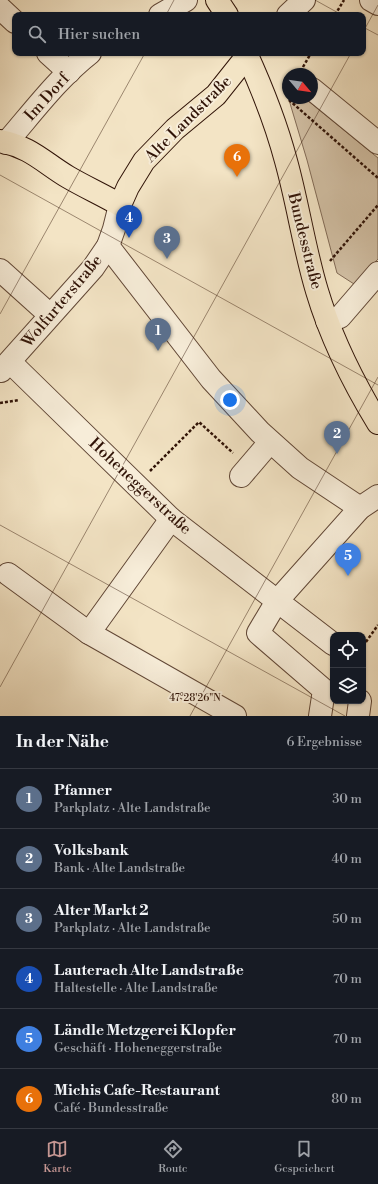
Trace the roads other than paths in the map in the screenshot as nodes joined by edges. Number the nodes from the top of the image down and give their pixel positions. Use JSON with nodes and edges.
{"nodes":[{"id":1,"x":186,"y":0,"type":"edge"},
{"id":2,"x":217,"y":0,"type":"edge"},
{"id":3,"x":304,"y":0,"type":"edge"},
{"id":4,"x":371,"y":0,"type":"edge"},
{"id":5,"x":378,"y":4,"type":"edge"},
{"id":6,"x":0,"y":8,"type":"edge"},
{"id":7,"x":165,"y":12,"type":"edge"},
{"id":8,"x":225,"y":12,"type":"edge"},
{"id":9,"x":291,"y":12,"type":"edge"},
{"id":10,"x":12,"y":19,"type":"edge"},
{"id":11,"x":51,"y":56,"type":"edge"},
{"id":12,"x":87,"y":56,"type":"edge"},
{"id":13,"x":246,"y":56,"type":"edge"},
{"id":14,"x":249,"y":56,"type":"edge"},
{"id":15,"x":68,"y":72,"type":"junction"},
{"id":16,"x":318,"y":94,"type":"edge"},
{"id":17,"x":3,"y":142,"type":"edge"},
{"id":18,"x":378,"y":143,"type":"edge"},
{"id":19,"x":120,"y":205,"type":"junction"},
{"id":20,"x":108,"y":246,"type":"junction"},
{"id":21,"x":0,"y":270,"type":"edge"},
{"id":22,"x":378,"y":273,"type":"edge"},
{"id":23,"x":50,"y":315,"type":"junction"},
{"id":24,"x":327,"y":321,"type":"junction"},
{"id":25,"x":5,"y":367,"type":"edge"},
{"id":26,"x":378,"y":423,"type":"edge"},
{"id":27,"x":270,"y":442,"type":"junction"},
{"id":28,"x":245,"y":472,"type":"road end"},
{"id":29,"x":378,"y":496,"type":"edge"},
{"id":30,"x":360,"y":508,"type":"junction"},
{"id":31,"x":171,"y":519,"type":"junction"},
{"id":32,"x":8,"y":574,"type":"dead end"},
{"id":33,"x":277,"y":601,"type":"junction"},
{"id":34,"x":89,"y":633,"type":"junction"},
{"id":35,"x":330,"y":642,"type":"edge"},
{"id":36,"x":360,"y":704,"type":"edge"},
{"id":37,"x":235,"y":716,"type":"edge"},
{"id":38,"x":320,"y":716,"type":"edge"},
{"id":39,"x":358,"y":716,"type":"edge"}],
"edges":[{"from":1,"to":7,"type":"street"},
{"from":2,"to":8,"type":"main road"},
{"from":3,"to":9,"type":"street"},
{"from":4,"to":5,"type":"street"},
{"from":6,"to":10,"type":"street"},
{"from":11,"to":15,"type":"street"},
{"from":12,"to":15,"type":"street","name":"Im Dorf"},
{"from":13,"to":19,"type":"main road","name":"Alte Landstraße"},
{"from":14,"to":24,"type":"main road","name":"Bundesstraße"},
{"from":15,"to":17,"type":"street","name":"Im Dorf"},
{"from":16,"to":18,"type":"street"},
{"from":17,"to":19,"type":"main road"},
{"from":19,"to":20,"type":"street","name":"Alte Landstraße"},
{"from":20,"to":23,"type":"street","name":"Wolfurterstraße"},
{"from":20,"to":27,"type":"street"},
{"from":21,"to":23,"type":"street"},
{"from":22,"to":24,"type":"street"},
{"from":23,"to":25,"type":"street","name":"Wolfurterstraße"},
{"from":24,"to":26,"type":"main road","name":"Bundesstraße"},
{"from":25,"to":31,"type":"street","name":"Hoheneggerstraße"},
{"from":27,"to":28,"type":"street"},
{"from":27,"to":30,"type":"street"},
{"from":29,"to":30,"type":"street"},
{"from":30,"to":33,"type":"street"},
{"from":31,"to":33,"type":"street","name":"Hoheneggerstraße"},
{"from":31,"to":34,"type":"street"},
{"from":32,"to":34,"type":"street"},
{"from":33,"to":35,"type":"street","name":"Hoheneggerstraße"},
{"from":33,"to":38,"type":"street"},
{"from":34,"to":37,"type":"street"},
{"from":36,"to":39,"type":"street"}]}
